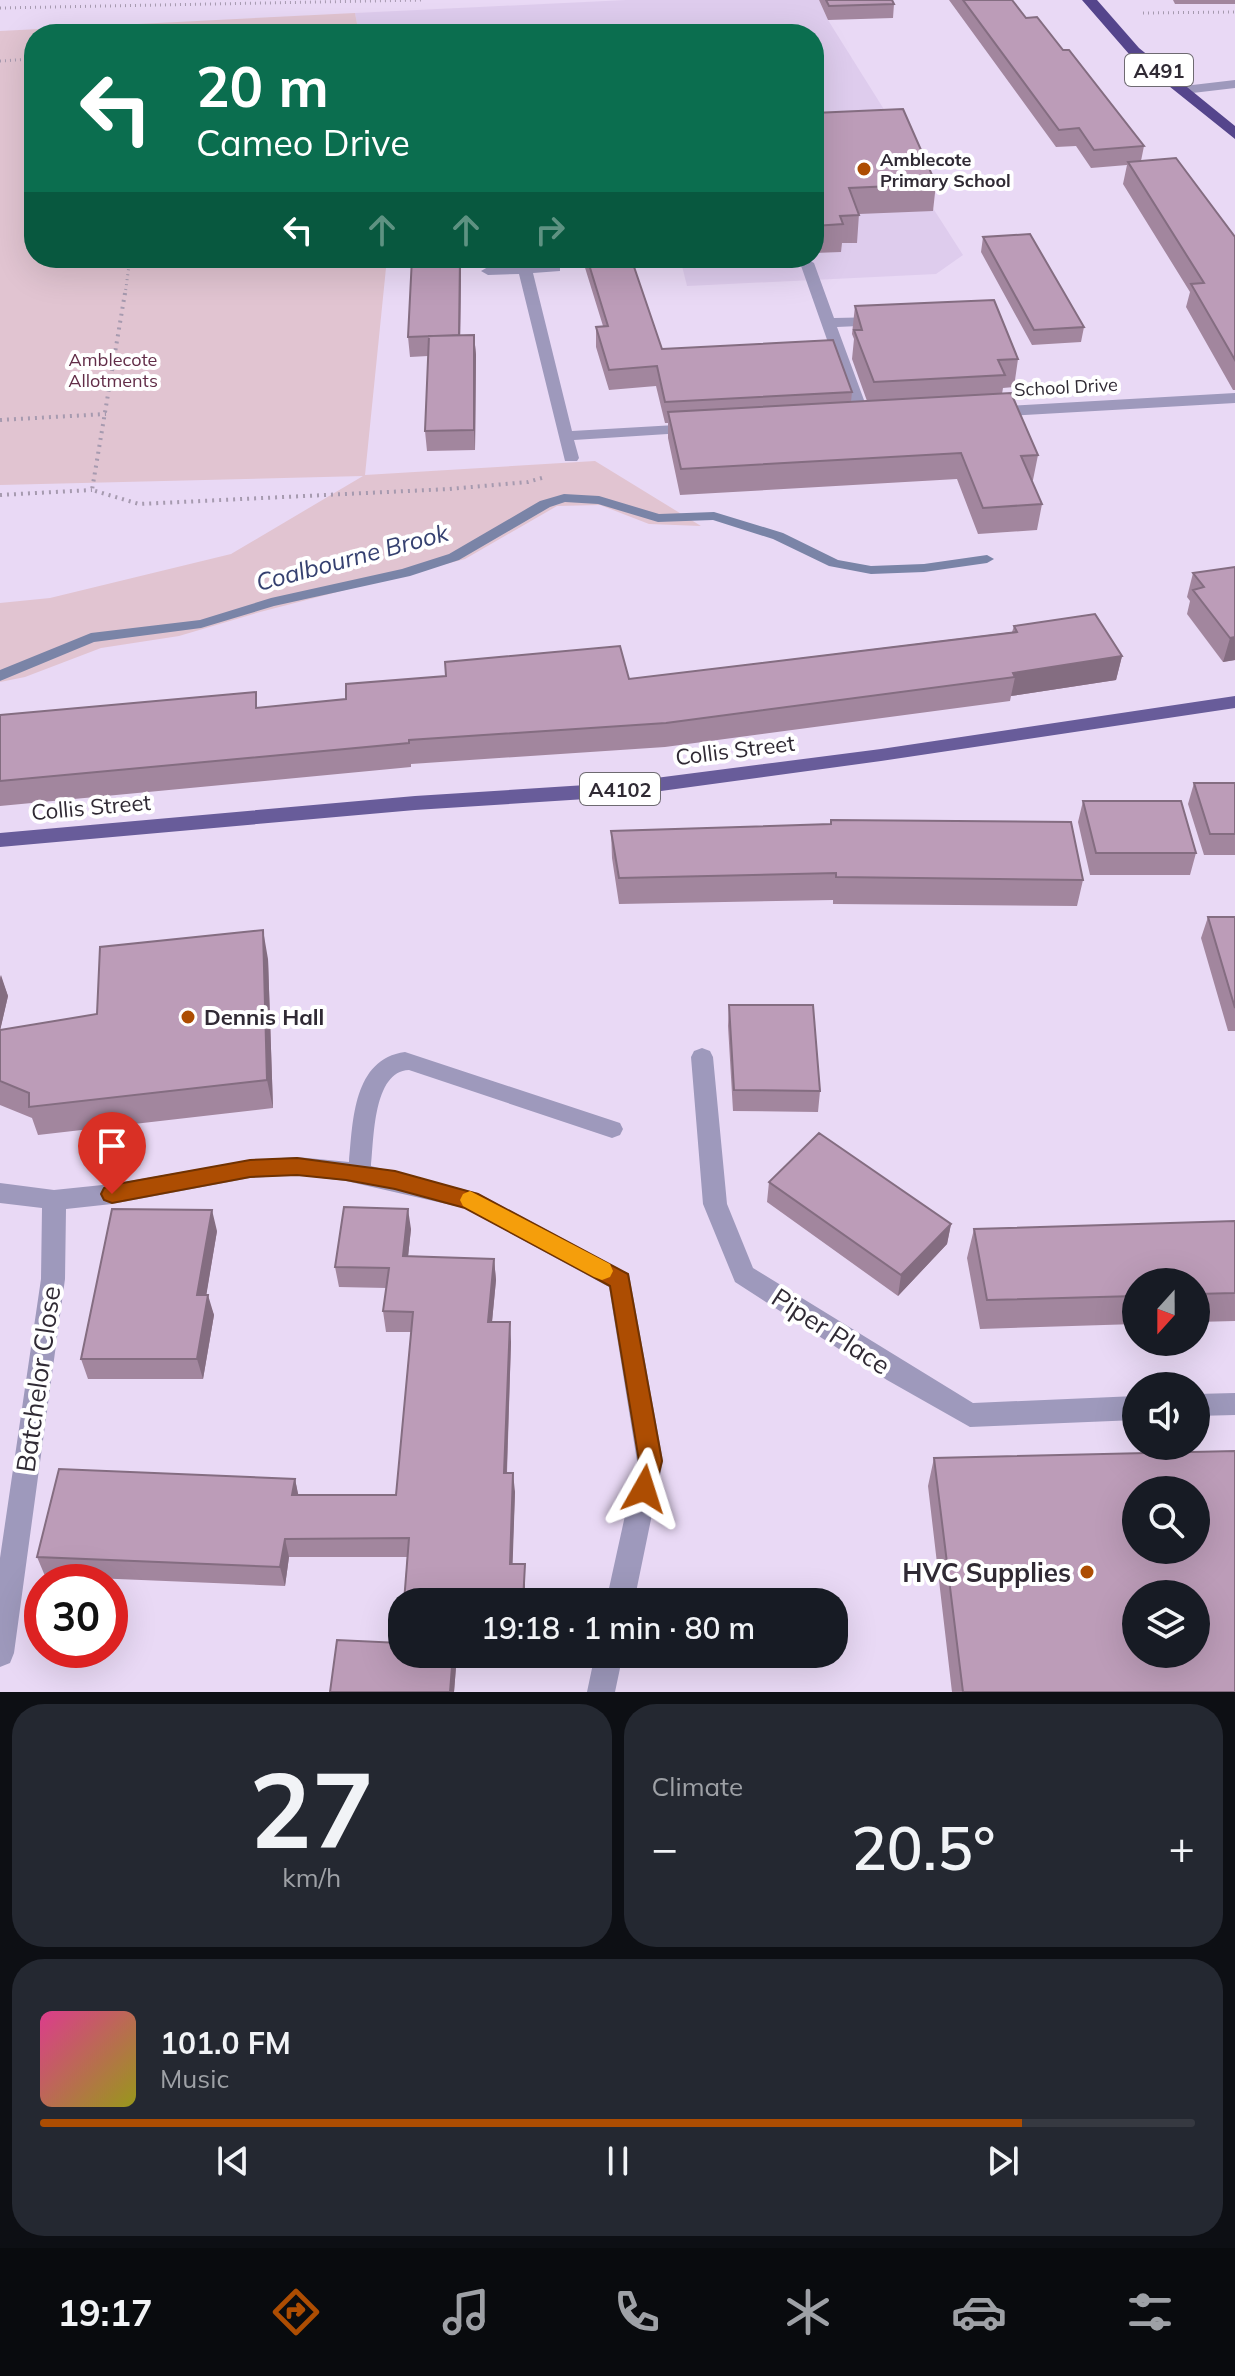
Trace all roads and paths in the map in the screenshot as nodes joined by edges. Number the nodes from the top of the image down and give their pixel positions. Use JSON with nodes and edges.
{"nodes":[{"id":1,"x":423,"y":0,"type":"edge"},
{"id":2,"x":1089,"y":0,"type":"edge"},
{"id":3,"x":0,"y":8,"type":"edge"},
{"id":4,"x":1235,"y":12,"type":"edge"},
{"id":5,"x":1142,"y":14,"type":"dead end"},
{"id":6,"x":24,"y":60,"type":"edge"},
{"id":7,"x":0,"y":61,"type":"edge"},
{"id":8,"x":1235,"y":84,"type":"edge"},
{"id":9,"x":1184,"y":90,"type":"junction"},
{"id":10,"x":1235,"y":134,"type":"edge"},
{"id":11,"x":128,"y":268,"type":"edge"},
{"id":12,"x":555,"y":268,"type":"dead end"},
{"id":13,"x":809,"y":268,"type":"edge"},
{"id":14,"x":525,"y":270,"type":"junction"},
{"id":15,"x":488,"y":271,"type":"dead end"},
{"id":16,"x":902,"y":320,"type":"edge"},
{"id":17,"x":828,"y":323,"type":"junction"},
{"id":18,"x":1235,"y":398,"type":"edge"},
{"id":19,"x":971,"y":413,"type":"edge"},
{"id":20,"x":106,"y":414,"type":"junction"},
{"id":21,"x":863,"y":419,"type":"edge"},
{"id":22,"x":0,"y":420,"type":"edge"},
{"id":23,"x":706,"y":428,"type":"edge"},
{"id":24,"x":565,"y":436,"type":"junction"},
{"id":25,"x":571,"y":458,"type":"joint"},
{"id":26,"x":92,"y":490,"type":"junction"},
{"id":27,"x":0,"y":495,"type":"edge"},
{"id":28,"x":1235,"y":702,"type":"edge"},
{"id":29,"x":0,"y":840,"type":"edge"},
{"id":30,"x":702,"y":1057,"type":"dead end"},
{"id":31,"x":612,"y":1129,"type":"dead end"},
{"id":32,"x":359,"y":1174,"type":"junction"},
{"id":33,"x":0,"y":1193,"type":"edge"},
{"id":34,"x":54,"y":1200,"type":"junction"},
{"id":35,"x":1235,"y":1404,"type":"edge"},
{"id":36,"x":1210,"y":1405,"type":"edge"},
{"id":37,"x":1122,"y":1409,"type":"edge"},
{"id":38,"x":623,"y":1588,"type":"edge"},
{"id":39,"x":0,"y":1653,"type":"edge"},
{"id":40,"x":606,"y":1668,"type":"edge"},
{"id":41,"x":601,"y":1692,"type":"edge"}],
"edges":[{"from":1,"to":3,"type":"path"},
{"from":2,"to":9,"type":"highway","number":"A491"},
{"from":4,"to":5,"type":"path"},
{"from":6,"to":7,"type":"path"},
{"from":8,"to":9,"type":"street"},
{"from":9,"to":10,"type":"highway","number":"A491"},
{"from":11,"to":20,"type":"path"},
{"from":12,"to":14,"type":"street"},
{"from":13,"to":17,"type":"street"},
{"from":14,"to":15,"type":"street"},
{"from":14,"to":24,"type":"street"},
{"from":16,"to":17,"type":"street"},
{"from":17,"to":21,"type":"street"},
{"from":18,"to":19,"type":"street","name":"School Drive"},
{"from":20,"to":22,"type":"path"},
{"from":20,"to":26,"type":"path"},
{"from":23,"to":24,"type":"street"},
{"from":24,"to":25,"type":"street"},
{"from":25,"to":26,"type":"path"},
{"from":26,"to":27,"type":"path"},
{"from":28,"to":29,"type":"main road","name":"Collis Street","number":"A4102"},
{"from":30,"to":37,"type":"street","name":"Piper Place"},
{"from":31,"to":32,"type":"street"},
{"from":32,"to":34,"type":"street"},
{"from":32,"to":38,"type":"street"},
{"from":33,"to":34,"type":"street"},
{"from":34,"to":39,"type":"street","name":"Batchelor Close"},
{"from":35,"to":36,"type":"street"},
{"from":40,"to":41,"type":"street"}]}
